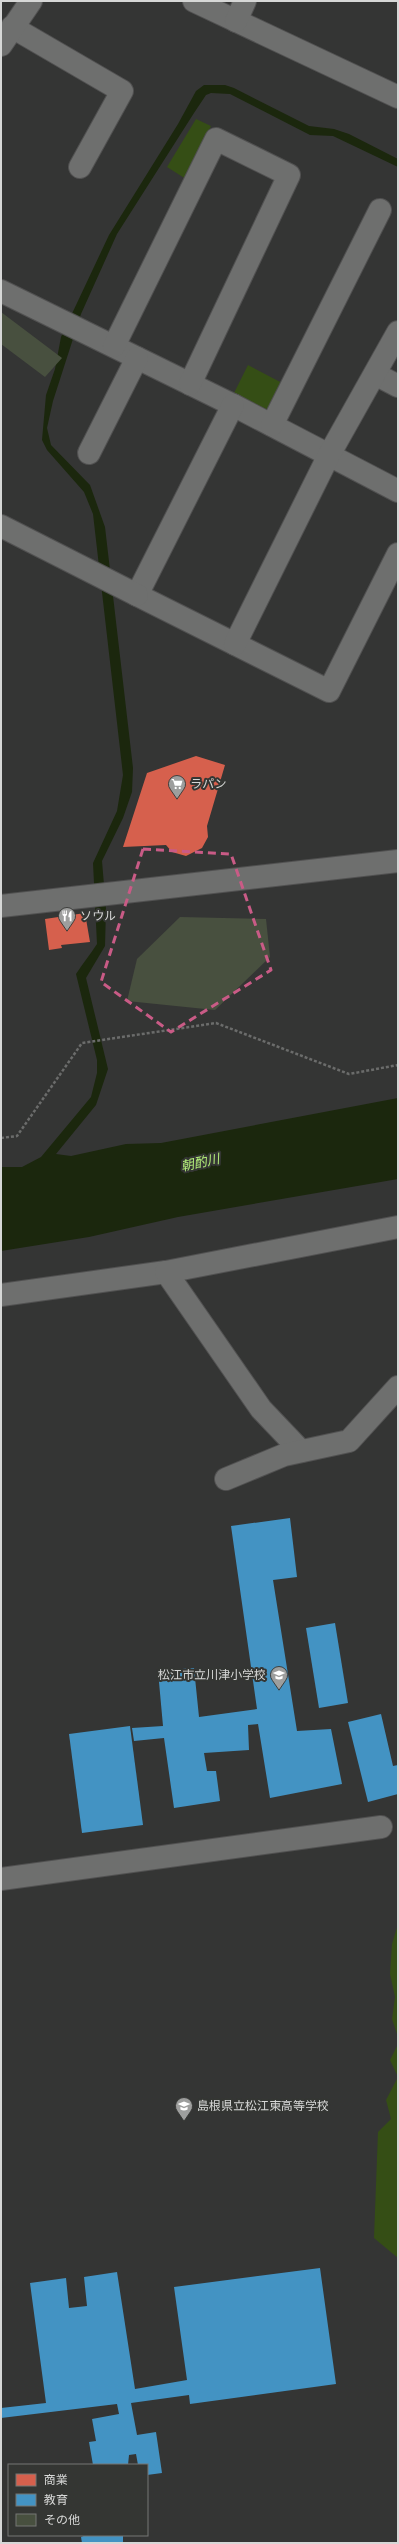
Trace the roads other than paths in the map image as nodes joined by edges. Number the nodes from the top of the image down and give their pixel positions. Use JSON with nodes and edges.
{"nodes":[{"id":1,"x":30,"y":1,"type":"edge"},
{"id":2,"x":194,"y":1,"type":"edge"},
{"id":3,"x":245,"y":1,"type":"edge"},
{"id":4,"x":236,"y":21,"type":"junction"},
{"id":5,"x":7,"y":36,"type":"edge"},
{"id":6,"x":398,"y":97,"type":"edge"},
{"id":7,"x":80,"y":167,"type":"dead end"},
{"id":8,"x":380,"y":210,"type":"dead end"},
{"id":9,"x":1,"y":291,"type":"edge"},
{"id":10,"x":398,"y":332,"type":"edge"},
{"id":11,"x":114,"y":346,"type":"junction"},
{"id":12,"x":137,"y":358,"type":"junction"},
{"id":13,"x":375,"y":374,"type":"junction"},
{"id":14,"x":190,"y":384,"type":"junction"},
{"id":15,"x":398,"y":386,"type":"edge"},
{"id":16,"x":233,"y":405,"type":"junction"},
{"id":17,"x":272,"y":425,"type":"junction"},
{"id":18,"x":89,"y":453,"type":"dead end"},
{"id":19,"x":329,"y":455,"type":"junction"},
{"id":20,"x":398,"y":491,"type":"edge"},
{"id":21,"x":1,"y":526,"type":"edge"},
{"id":22,"x":398,"y":554,"type":"edge"},
{"id":23,"x":137,"y":595,"type":"junction"},
{"id":24,"x":235,"y":644,"type":"junction"},
{"id":25,"x":398,"y":861,"type":"edge"},
{"id":26,"x":1,"y":906,"type":"edge"},
{"id":27,"x":398,"y":1227,"type":"edge"},
{"id":28,"x":166,"y":1272,"type":"junction"},
{"id":29,"x":1,"y":1294,"type":"edge"},
{"id":30,"x":398,"y":1387,"type":"edge"},
{"id":31,"x":301,"y":1451,"type":"junction"},
{"id":32,"x":226,"y":1479,"type":"dead end"},
{"id":33,"x":381,"y":1827,"type":"dead end"},
{"id":34,"x":1,"y":1879,"type":"edge"}],
"edges":[{"from":1,"to":5,"type":"street"},
{"from":2,"to":4,"type":"street"},
{"from":3,"to":4,"type":"street"},
{"from":4,"to":6,"type":"street"},
{"from":5,"to":7,"type":"street"},
{"from":8,"to":17,"type":"street"},
{"from":9,"to":11,"type":"street"},
{"from":10,"to":13,"type":"street"},
{"from":11,"to":12,"type":"street"},
{"from":11,"to":14,"type":"street"},
{"from":12,"to":14,"type":"street"},
{"from":12,"to":18,"type":"street"},
{"from":13,"to":15,"type":"street"},
{"from":13,"to":19,"type":"street"},
{"from":14,"to":16,"type":"street"},
{"from":16,"to":17,"type":"street"},
{"from":16,"to":23,"type":"street"},
{"from":17,"to":19,"type":"street"},
{"from":19,"to":20,"type":"street"},
{"from":19,"to":24,"type":"street"},
{"from":21,"to":23,"type":"street"},
{"from":22,"to":24,"type":"street"},
{"from":23,"to":24,"type":"street"},
{"from":25,"to":26,"type":"street"},
{"from":27,"to":28,"type":"street"},
{"from":28,"to":29,"type":"street"},
{"from":28,"to":31,"type":"street"},
{"from":30,"to":31,"type":"street"},
{"from":31,"to":32,"type":"street"},
{"from":33,"to":34,"type":"street"}]}
